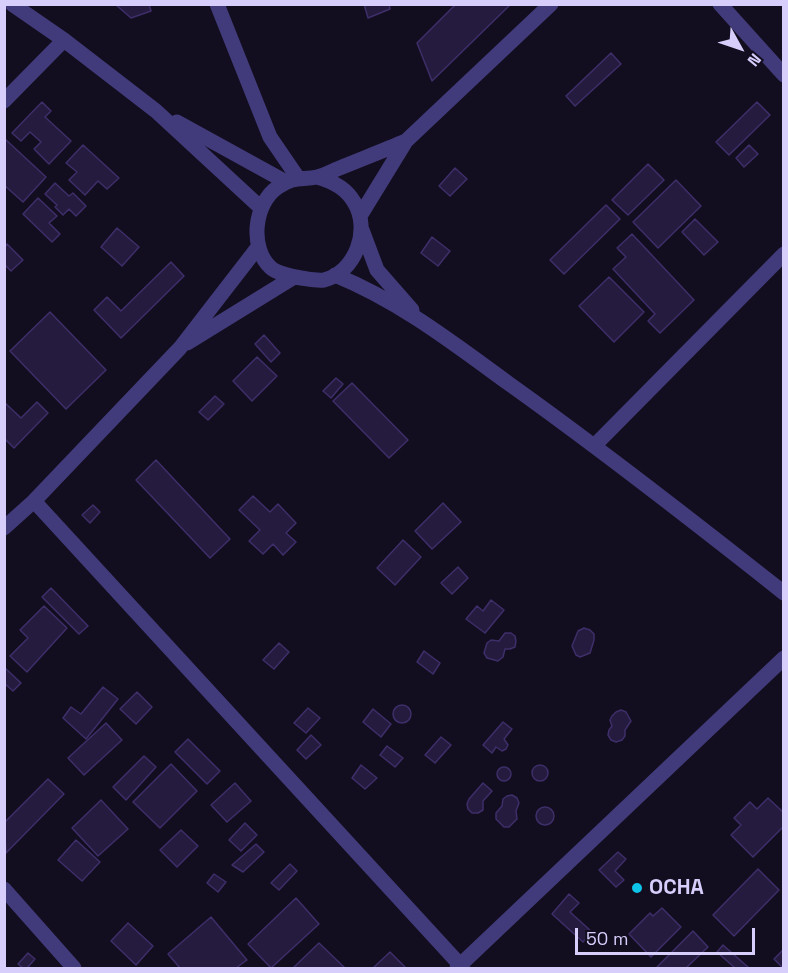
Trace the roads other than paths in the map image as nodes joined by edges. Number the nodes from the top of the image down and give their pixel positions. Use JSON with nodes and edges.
{"nodes":[{"id":1,"x":12,"y":4,"type":"edge"},
{"id":2,"x":217,"y":4,"type":"edge"},
{"id":3,"x":551,"y":4,"type":"edge"},
{"id":4,"x":720,"y":4,"type":"edge"},
{"id":5,"x":64,"y":40,"type":"junction"},
{"id":6,"x":783,"y":75,"type":"edge"},
{"id":7,"x":4,"y":101,"type":"edge"},
{"id":8,"x":156,"y":111,"type":"junction"},
{"id":9,"x":406,"y":141,"type":"junction"},
{"id":10,"x":317,"y":177,"type":"junction"},
{"id":11,"x":292,"y":180,"type":"junction"},
{"id":12,"x":261,"y":208,"type":"junction"},
{"id":13,"x":361,"y":223,"type":"junction"},
{"id":14,"x":258,"y":246,"type":"junction"},
{"id":15,"x":783,"y":254,"type":"edge"},
{"id":16,"x":335,"y":275,"type":"junction"},
{"id":17,"x":294,"y":277,"type":"junction"},
{"id":18,"x":422,"y":321,"type":"junction"},
{"id":19,"x":180,"y":348,"type":"junction"},
{"id":20,"x":595,"y":445,"type":"junction"},
{"id":21,"x":34,"y":501,"type":"junction"},
{"id":22,"x":4,"y":528,"type":"edge"},
{"id":23,"x":783,"y":593,"type":"edge"},
{"id":24,"x":783,"y":658,"type":"edge"},
{"id":25,"x":8,"y":900,"type":"edge"},
{"id":26,"x":460,"y":968,"type":"edge"},
{"id":27,"x":74,"y":969,"type":"edge"}],
"edges":[{"from":1,"to":5,"type":"street"},
{"from":2,"to":11,"type":"street"},
{"from":3,"to":9,"type":"street"},
{"from":4,"to":6,"type":"street"},
{"from":5,"to":7,"type":"street"},
{"from":5,"to":8,"type":"street"},
{"from":8,"to":11,"type":"street"},
{"from":8,"to":12,"type":"street"},
{"from":9,"to":10,"type":"street"},
{"from":9,"to":13,"type":"street"},
{"from":10,"to":11,"type":"street"},
{"from":10,"to":13,"type":"street"},
{"from":11,"to":12,"type":"street"},
{"from":12,"to":14,"type":"street"},
{"from":13,"to":16,"type":"street"},
{"from":13,"to":18,"type":"street"},
{"from":14,"to":17,"type":"street"},
{"from":14,"to":19,"type":"street"},
{"from":15,"to":20,"type":"street"},
{"from":16,"to":17,"type":"street"},
{"from":16,"to":18,"type":"street"},
{"from":17,"to":19,"type":"street"},
{"from":18,"to":20,"type":"street"},
{"from":19,"to":21,"type":"street"},
{"from":20,"to":23,"type":"street"},
{"from":21,"to":22,"type":"street"},
{"from":21,"to":26,"type":"street"},
{"from":24,"to":26,"type":"street"},
{"from":25,"to":27,"type":"street"}]}
